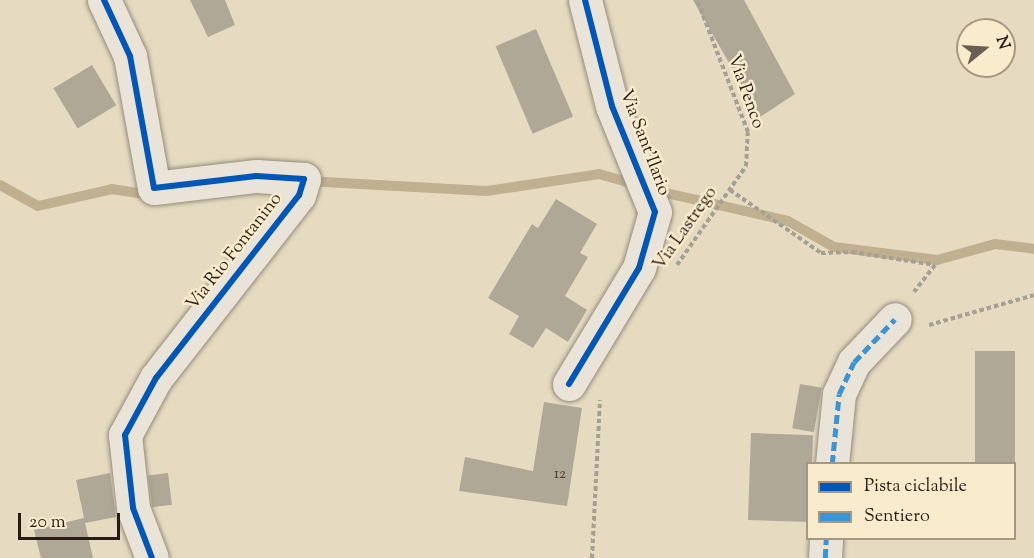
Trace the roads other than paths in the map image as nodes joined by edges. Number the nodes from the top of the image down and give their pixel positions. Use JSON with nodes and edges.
{"nodes":[{"id":1,"x":104,"y":0,"type":"edge"},
{"id":2,"x":585,"y":0,"type":"edge"},
{"id":3,"x":895,"y":319,"type":"road end"},
{"id":4,"x":569,"y":384,"type":"dead end"},
{"id":5,"x":832,"y":462,"type":"edge"},
{"id":6,"x":826,"y":540,"type":"edge"},
{"id":7,"x":152,"y":558,"type":"edge"},
{"id":8,"x":825,"y":558,"type":"edge"}],
"edges":[{"from":1,"to":7,"type":"street","name":"Via Rio Fontanino"},
{"from":2,"to":4,"type":"street","name":"Via Sant'Ilario"},
{"from":3,"to":5,"type":"street"},
{"from":6,"to":8,"type":"street"}]}
